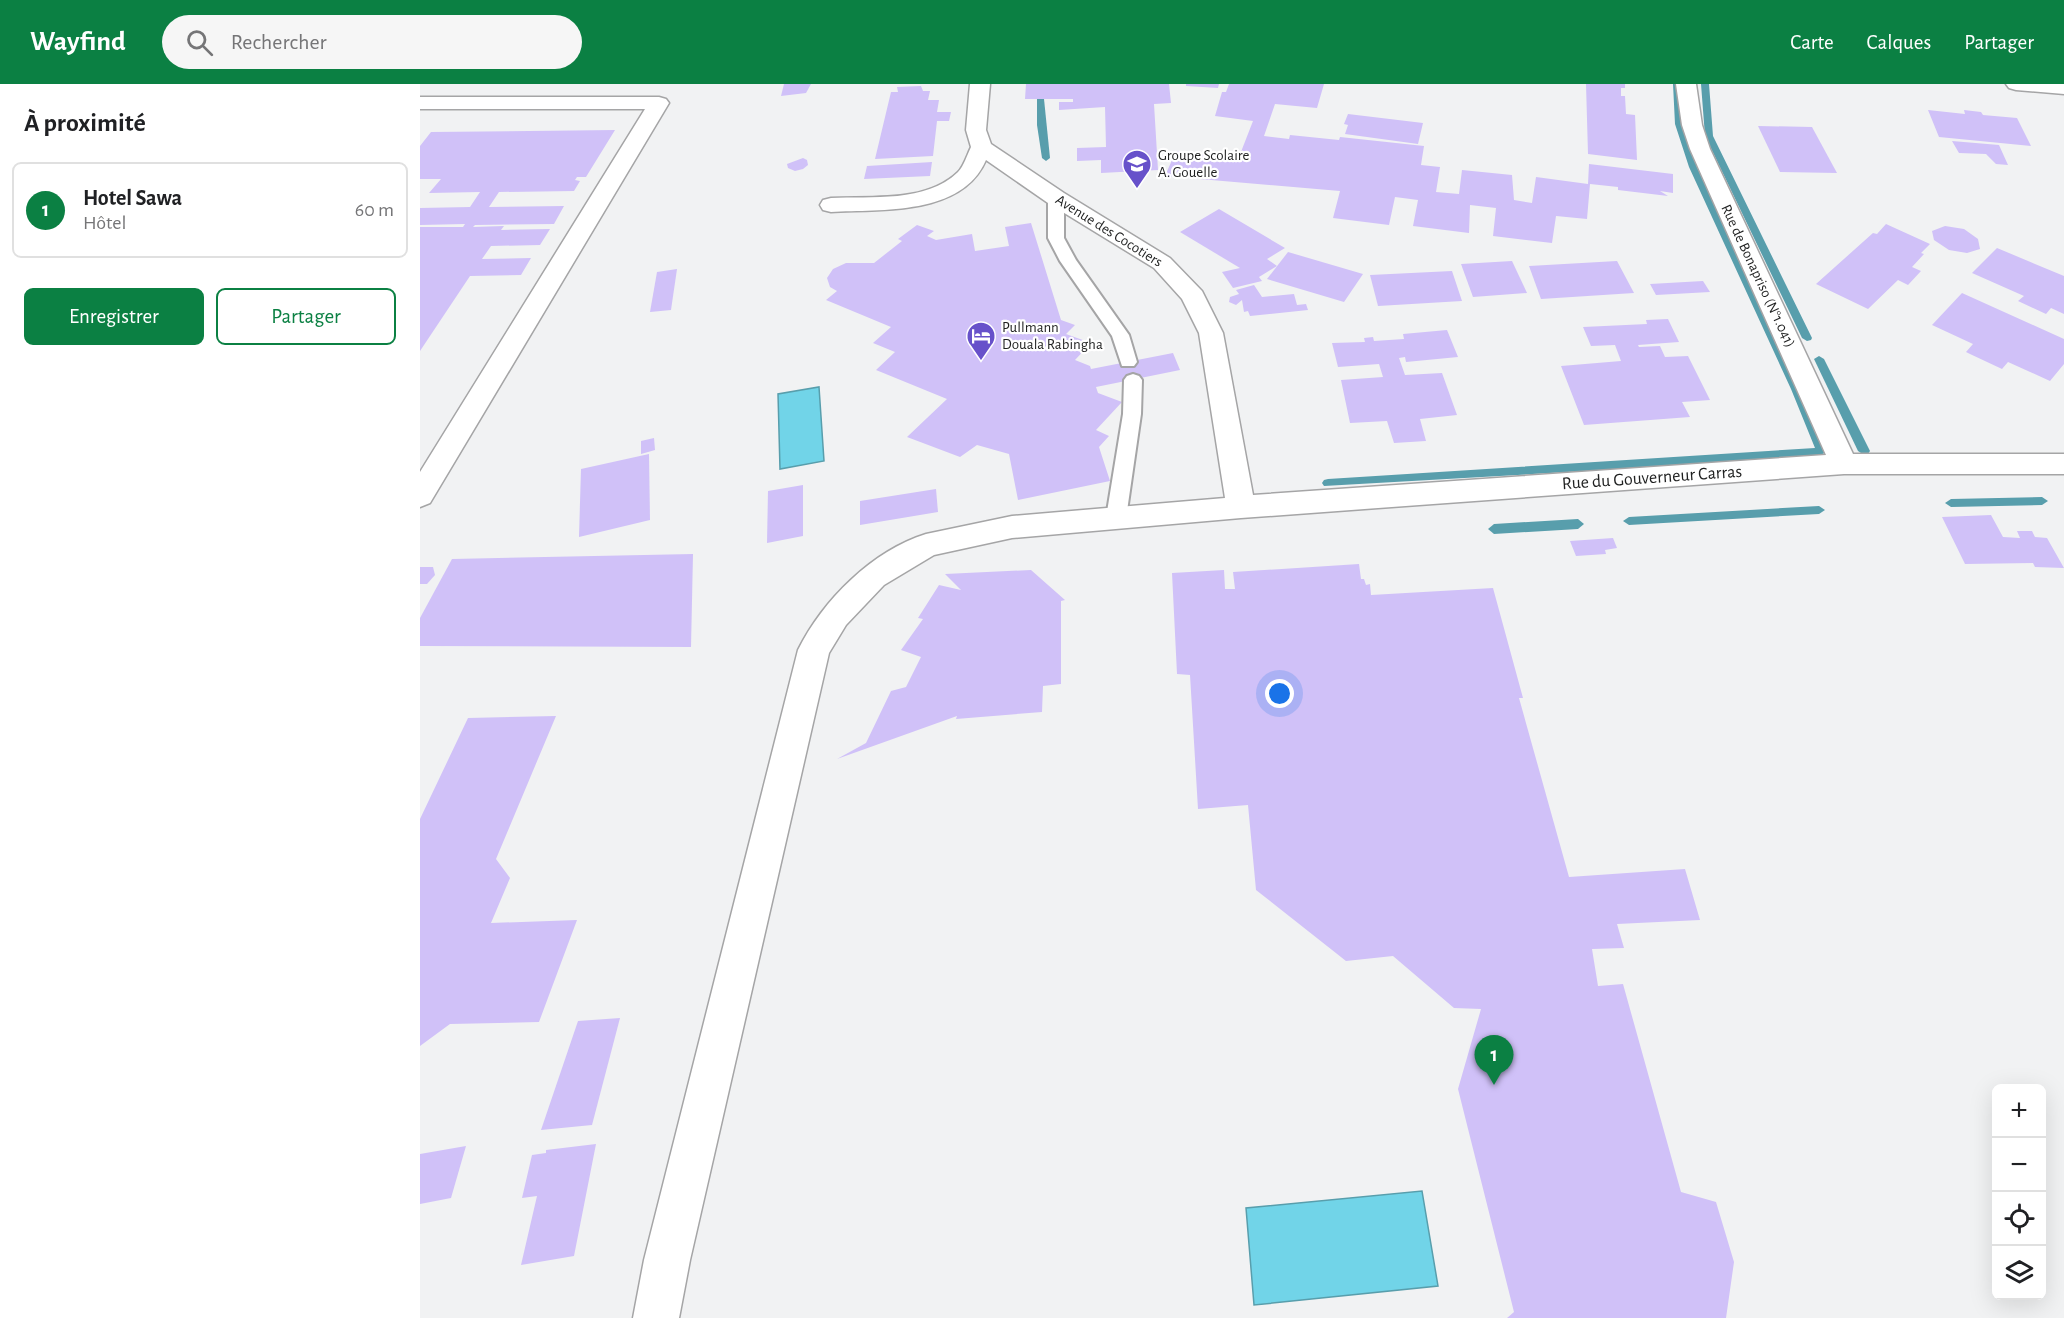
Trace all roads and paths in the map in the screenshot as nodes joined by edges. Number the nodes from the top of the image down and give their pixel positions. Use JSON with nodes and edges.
{"nodes":[{"id":1,"x":441,"y":84,"type":"edge"},
{"id":2,"x":980,"y":84,"type":"edge"},
{"id":3,"x":1686,"y":84,"type":"edge"},
{"id":4,"x":2016,"y":84,"type":"edge"},
{"id":5,"x":2064,"y":88,"type":"edge"},
{"id":6,"x":422,"y":103,"type":"edge"},
{"id":7,"x":981,"y":147,"type":"junction"},
{"id":8,"x":1056,"y":198,"type":"junction"},
{"id":9,"x":831,"y":206,"type":"dead end"},
{"id":10,"x":1844,"y":464,"type":"junction"},
{"id":11,"x":2064,"y":464,"type":"edge"},
{"id":12,"x":420,"y":496,"type":"edge"},
{"id":13,"x":1241,"y":507,"type":"junction"},
{"id":14,"x":1116,"y":518,"type":"junction"},
{"id":15,"x":656,"y":1318,"type":"edge"}],
"edges":[{"from":1,"to":6,"type":"street"},
{"from":2,"to":7,"type":"street"},
{"from":3,"to":10,"type":"street","name":"Rue de Bonapriso (N°1.041)"},
{"from":4,"to":5,"type":"street"},
{"from":6,"to":12,"type":"street"},
{"from":7,"to":8,"type":"street","name":"Avenue des Cocotiers"},
{"from":7,"to":9,"type":"street"},
{"from":8,"to":13,"type":"street","name":"Avenue des Cocotiers"},
{"from":8,"to":14,"type":"lane"},
{"from":10,"to":11,"type":"street","name":"Rue du Gouverneur Carras"},
{"from":10,"to":13,"type":"street","name":"Rue du Gouverneur Carras"},
{"from":13,"to":14,"type":"street","name":"Rue du Gouverneur Carras"},
{"from":14,"to":15,"type":"street","name":"Rue du Gouverneur Carras"}]}
